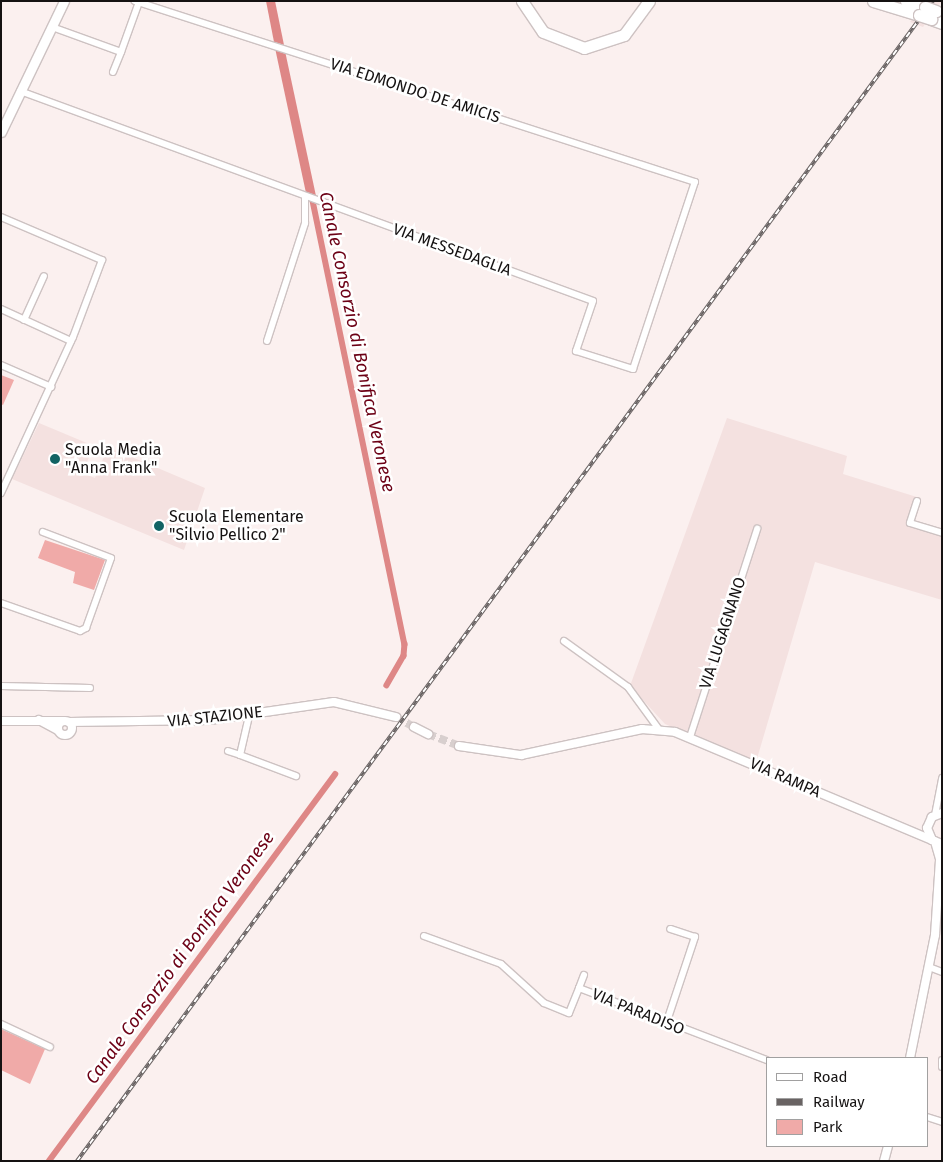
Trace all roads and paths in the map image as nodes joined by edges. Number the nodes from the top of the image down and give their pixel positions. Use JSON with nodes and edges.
{"nodes":[{"id":1,"x":64,"y":1,"type":"edge"},
{"id":2,"x":522,"y":1,"type":"edge"},
{"id":3,"x":530,"y":1,"type":"edge"},
{"id":4,"x":642,"y":1,"type":"edge"},
{"id":5,"x":649,"y":1,"type":"edge"},
{"id":6,"x":873,"y":1,"type":"edge"},
{"id":7,"x":906,"y":1,"type":"edge"},
{"id":8,"x":137,"y":2,"type":"edge"},
{"id":9,"x":933,"y":14,"type":"edge"},
{"id":10,"x":52,"y":27,"type":"junction"},
{"id":11,"x":121,"y":52,"type":"junction"},
{"id":12,"x":113,"y":72,"type":"dead end"},
{"id":13,"x":20,"y":91,"type":"junction"},
{"id":14,"x":1,"y":132,"type":"edge"},
{"id":15,"x":695,"y":182,"type":"joint"},
{"id":16,"x":305,"y":196,"type":"junction"},
{"id":17,"x":1,"y":217,"type":"edge"},
{"id":18,"x":44,"y":276,"type":"dead end"},
{"id":19,"x":1,"y":310,"type":"edge"},
{"id":20,"x":24,"y":320,"type":"junction"},
{"id":21,"x":71,"y":341,"type":"junction"},
{"id":22,"x":266,"y":341,"type":"dead end"},
{"id":23,"x":1,"y":365,"type":"edge"},
{"id":24,"x":51,"y":387,"type":"junction"},
{"id":25,"x":1,"y":493,"type":"edge"},
{"id":26,"x":917,"y":501,"type":"dead end"},
{"id":27,"x":757,"y":529,"type":"dead end"},
{"id":28,"x":43,"y":532,"type":"dead end"},
{"id":29,"x":942,"y":533,"type":"edge"},
{"id":30,"x":1,"y":603,"type":"edge"},
{"id":31,"x":564,"y":641,"type":"dead end"},
{"id":32,"x":1,"y":686,"type":"edge"},
{"id":33,"x":90,"y":688,"type":"dead end"},
{"id":34,"x":249,"y":716,"type":"junction"},
{"id":35,"x":396,"y":717,"type":"tunnel mouth"},
{"id":36,"x":37,"y":719,"type":"junction"},
{"id":37,"x":1,"y":721,"type":"edge"},
{"id":38,"x":66,"y":721,"type":"junction"},
{"id":39,"x":95,"y":722,"type":"junction"},
{"id":40,"x":414,"y":727,"type":"tunnel mouth"},
{"id":41,"x":658,"y":728,"type":"junction"},
{"id":42,"x":58,"y":730,"type":"junction"},
{"id":43,"x":72,"y":731,"type":"junction"},
{"id":44,"x":428,"y":734,"type":"tunnel mouth"},
{"id":45,"x":690,"y":737,"type":"junction"},
{"id":46,"x":459,"y":746,"type":"tunnel mouth"},
{"id":47,"x":228,"y":751,"type":"dead end"},
{"id":48,"x":240,"y":755,"type":"junction"},
{"id":49,"x":296,"y":776,"type":"dead end"},
{"id":50,"x":942,"y":778,"type":"edge"},
{"id":51,"x":941,"y":801,"type":"edge"},
{"id":52,"x":938,"y":814,"type":"edge"},
{"id":53,"x":928,"y":824,"type":"junction"},
{"id":54,"x":911,"y":831,"type":"junction"},
{"id":55,"x":936,"y":842,"type":"edge"},
{"id":56,"x":941,"y":857,"type":"edge"},
{"id":57,"x":670,"y":929,"type":"dead end"},
{"id":58,"x":424,"y":936,"type":"dead end"},
{"id":59,"x":929,"y":967,"type":"junction"},
{"id":60,"x":942,"y":972,"type":"edge"},
{"id":61,"x":584,"y":975,"type":"dead end"},
{"id":62,"x":579,"y":988,"type":"junction"},
{"id":63,"x":1,"y":1024,"type":"edge"},
{"id":64,"x":666,"y":1024,"type":"junction"},
{"id":65,"x":50,"y":1047,"type":"dead end"},
{"id":66,"x":910,"y":1057,"type":"edge"},
{"id":67,"x":766,"y":1060,"type":"edge"},
{"id":68,"x":942,"y":1060,"type":"edge"},
{"id":69,"x":942,"y":1067,"type":"edge"},
{"id":70,"x":928,"y":1117,"type":"edge"},
{"id":71,"x":942,"y":1122,"type":"edge"},
{"id":72,"x":888,"y":1147,"type":"edge"},
{"id":73,"x":884,"y":1161,"type":"edge"}],
"edges":[{"from":1,"to":10,"type":"main road"},
{"from":2,"to":5,"type":"highway"},
{"from":3,"to":4,"type":"highway"},
{"from":6,"to":9,"type":"highway"},
{"from":7,"to":9,"type":"highway"},
{"from":8,"to":11,"type":"street"},
{"from":8,"to":15,"type":"street","name":"VIA EDMONDO DE AMICIS"},
{"from":10,"to":11,"type":"street"},
{"from":10,"to":13,"type":"main road"},
{"from":11,"to":12,"type":"street"},
{"from":13,"to":14,"type":"main road"},
{"from":13,"to":16,"type":"street","name":"VIA MESSEDAGLIA"},
{"from":15,"to":16,"type":"street","name":"VIA MESSEDAGLIA"},
{"from":16,"to":22,"type":"street"},
{"from":17,"to":21,"type":"street"},
{"from":18,"to":20,"type":"street"},
{"from":19,"to":20,"type":"street"},
{"from":20,"to":21,"type":"street"},
{"from":21,"to":24,"type":"street"},
{"from":23,"to":24,"type":"street"},
{"from":24,"to":25,"type":"street"},
{"from":26,"to":29,"type":"street"},
{"from":27,"to":45,"type":"street","name":"VIA LUGAGNANO"},
{"from":28,"to":30,"type":"street"},
{"from":31,"to":41,"type":"street"},
{"from":32,"to":33,"type":"street"},
{"from":34,"to":35,"type":"street","name":"VIA STAZIONE"},
{"from":34,"to":39,"type":"street","name":"VIA STAZIONE"},
{"from":34,"to":48,"type":"street"},
{"from":36,"to":37,"type":"street","name":"VIA STAZIONE"},
{"from":36,"to":38,"type":"street","name":"VIA STAZIONE"},
{"from":36,"to":42,"type":"street","name":"VIA STAZIONE"},
{"from":38,"to":39,"type":"street","name":"VIA STAZIONE"},
{"from":38,"to":42,"type":"street"},
{"from":38,"to":43,"type":"street"},
{"from":39,"to":43,"type":"street","name":"VIA STAZIONE"},
{"from":40,"to":44,"type":"street"},
{"from":41,"to":45,"type":"street","name":"VIA RAMPA"},
{"from":41,"to":46,"type":"street","name":"VIA RAMPA"},
{"from":42,"to":43,"type":"street","name":"VIA STAZIONE"},
{"from":45,"to":54,"type":"street","name":"VIA RAMPA"},
{"from":47,"to":48,"type":"street"},
{"from":48,"to":49,"type":"street"},
{"from":50,"to":51,"type":"street"},
{"from":51,"to":52,"type":"street"},
{"from":52,"to":53,"type":"street"},
{"from":53,"to":54,"type":"street"},
{"from":53,"to":55,"type":"street"},
{"from":54,"to":55,"type":"street","name":"VIA RAMPA"},
{"from":55,"to":56,"type":"street"},
{"from":56,"to":59,"type":"street"},
{"from":57,"to":64,"type":"street"},
{"from":58,"to":62,"type":"street","name":"VIA PARADISO"},
{"from":59,"to":60,"type":"street"},
{"from":59,"to":66,"type":"street"},
{"from":61,"to":62,"type":"street"},
{"from":62,"to":64,"type":"street","name":"VIA PARADISO"},
{"from":63,"to":65,"type":"street"},
{"from":64,"to":67,"type":"street","name":"VIA PARADISO"},
{"from":68,"to":69,"type":"street"},
{"from":70,"to":71,"type":"street"},
{"from":72,"to":73,"type":"street"}]}
